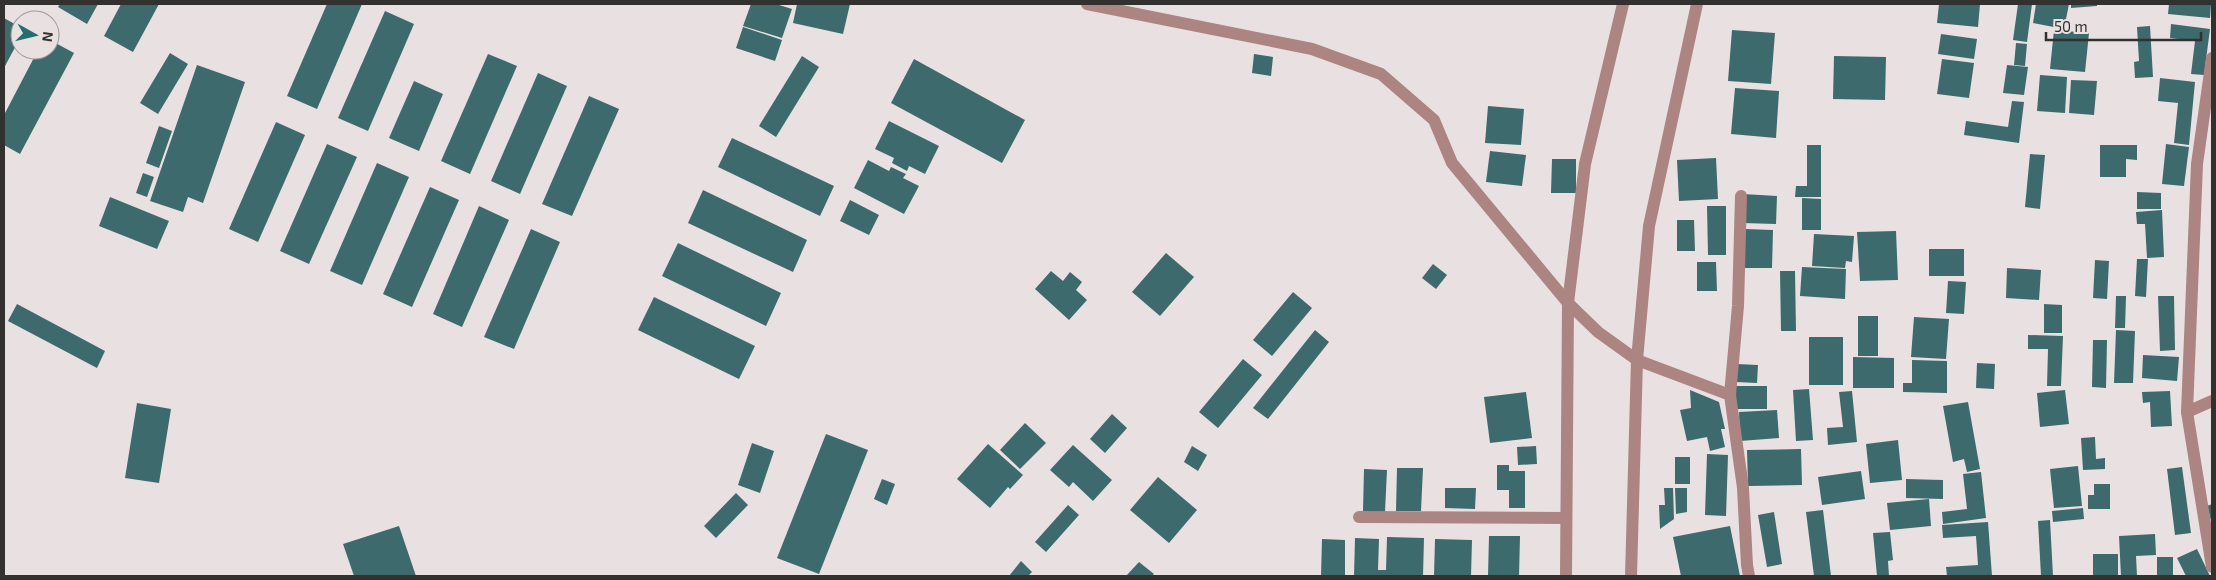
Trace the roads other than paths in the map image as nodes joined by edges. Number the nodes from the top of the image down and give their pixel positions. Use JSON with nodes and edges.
{"nodes":[{"id":1,"x":1087,"y":4,"type":"edge"},
{"id":2,"x":1622,"y":4,"type":"edge"},
{"id":3,"x":1697,"y":4,"type":"edge"},
{"id":4,"x":2212,"y":58,"type":"edge"},
{"id":5,"x":1740,"y":196,"type":"dead end"},
{"id":6,"x":1568,"y":302,"type":"junction"},
{"id":7,"x":1637,"y":360,"type":"junction"},
{"id":8,"x":1730,"y":395,"type":"junction"},
{"id":9,"x":2212,"y":401,"type":"edge"},
{"id":10,"x":2187,"y":412,"type":"junction"},
{"id":11,"x":1359,"y":517,"type":"dead end"},
{"id":12,"x":1566,"y":518,"type":"junction"},
{"id":13,"x":2212,"y":567,"type":"edge"},
{"id":14,"x":1566,"y":576,"type":"edge"},
{"id":15,"x":1631,"y":576,"type":"edge"},
{"id":16,"x":1750,"y":576,"type":"edge"}],
"edges":[{"from":1,"to":6,"type":"street"},
{"from":2,"to":6,"type":"street"},
{"from":3,"to":7,"type":"street"},
{"from":4,"to":10,"type":"street"},
{"from":5,"to":8,"type":"street"},
{"from":6,"to":7,"type":"street"},
{"from":6,"to":12,"type":"street"},
{"from":7,"to":8,"type":"street"},
{"from":7,"to":15,"type":"street"},
{"from":8,"to":16,"type":"street"},
{"from":9,"to":10,"type":"street"},
{"from":10,"to":13,"type":"street"},
{"from":11,"to":12,"type":"street"},
{"from":12,"to":14,"type":"street"}]}
